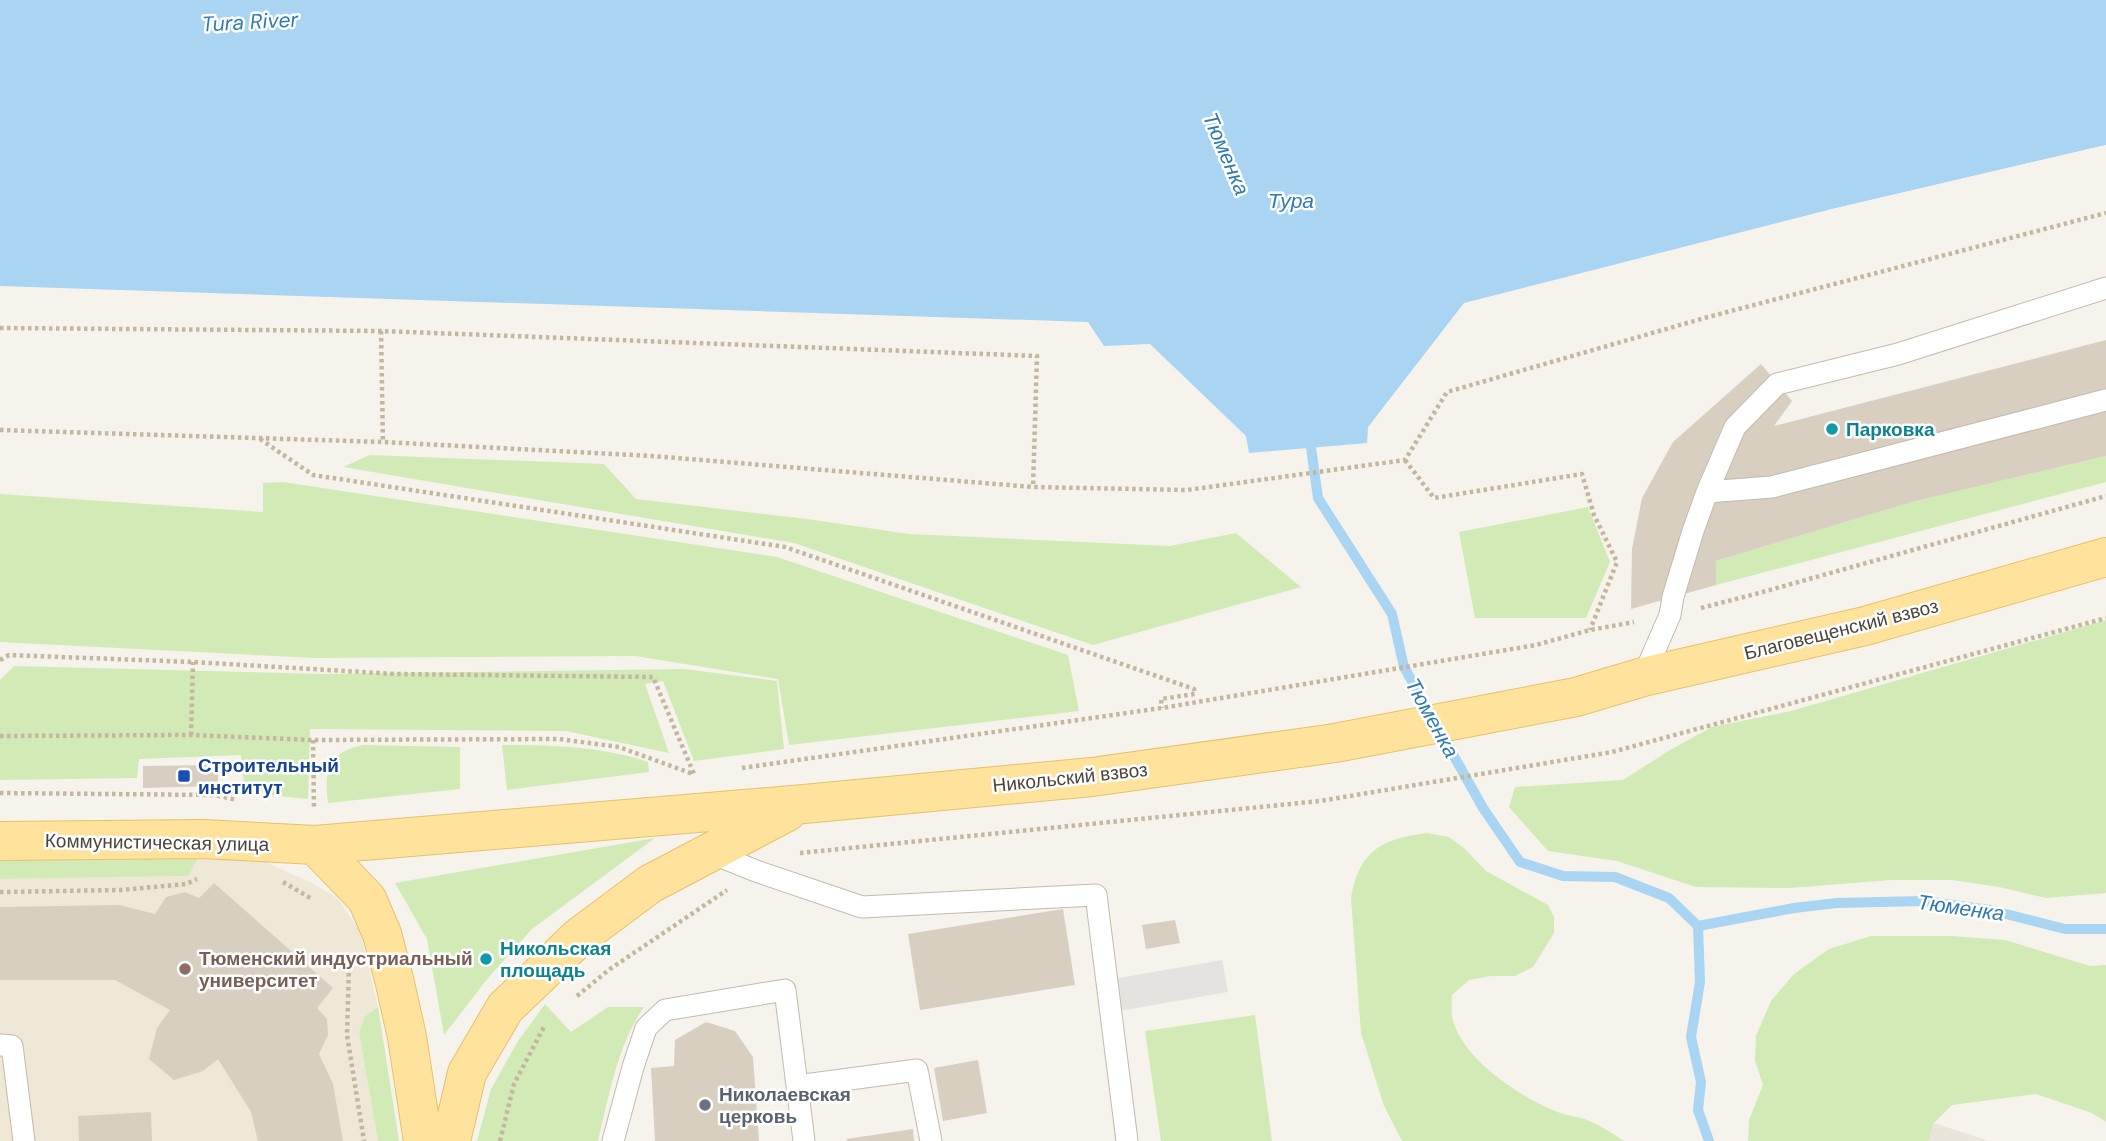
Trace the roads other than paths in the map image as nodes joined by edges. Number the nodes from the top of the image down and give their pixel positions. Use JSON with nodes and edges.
{"nodes":[{"id":1,"x":2106,"y":288,"type":"edge"},
{"id":2,"x":2106,"y":400,"type":"edge"},
{"id":3,"x":1707,"y":492,"type":"junction"},
{"id":4,"x":2106,"y":557,"type":"edge"},
{"id":5,"x":1643,"y":677,"type":"junction"},
{"id":6,"x":1576,"y":697,"type":"joint"},
{"id":7,"x":804,"y":804,"type":"junction"},
{"id":8,"x":0,"y":841,"type":"edge"},
{"id":9,"x":315,"y":845,"type":"junction"},
{"id":10,"x":709,"y":852,"type":"junction"},
{"id":11,"x":0,"y":1045,"type":"edge"},
{"id":12,"x":797,"y":1086,"type":"junction"},
{"id":13,"x":24,"y":1141,"type":"edge"},
{"id":14,"x":423,"y":1141,"type":"edge"},
{"id":15,"x":451,"y":1141,"type":"edge"},
{"id":16,"x":613,"y":1141,"type":"edge"},
{"id":17,"x":804,"y":1141,"type":"edge"},
{"id":18,"x":931,"y":1141,"type":"edge"},
{"id":19,"x":1128,"y":1141,"type":"edge"}],
"edges":[{"from":1,"to":3,"type":"lane"},
{"from":2,"to":3,"type":"lane"},
{"from":3,"to":5,"type":"lane"},
{"from":4,"to":5,"type":"main road","name":"Благовещенский взвоз"},
{"from":5,"to":6,"type":"main road","name":"Благовещенский взвоз"},
{"from":6,"to":7,"type":"main road","name":"Никольский взвоз"},
{"from":7,"to":9,"type":"main road","name":"Никольский взвоз"},
{"from":7,"to":10,"type":"main road"},
{"from":8,"to":9,"type":"main road","name":"Коммунистическая улица"},
{"from":9,"to":14,"type":"main road"},
{"from":10,"to":15,"type":"main road"},
{"from":10,"to":19,"type":"lane"},
{"from":11,"to":13,"type":"lane"},
{"from":12,"to":16,"type":"lane"},
{"from":12,"to":17,"type":"lane"},
{"from":12,"to":18,"type":"lane"}]}
